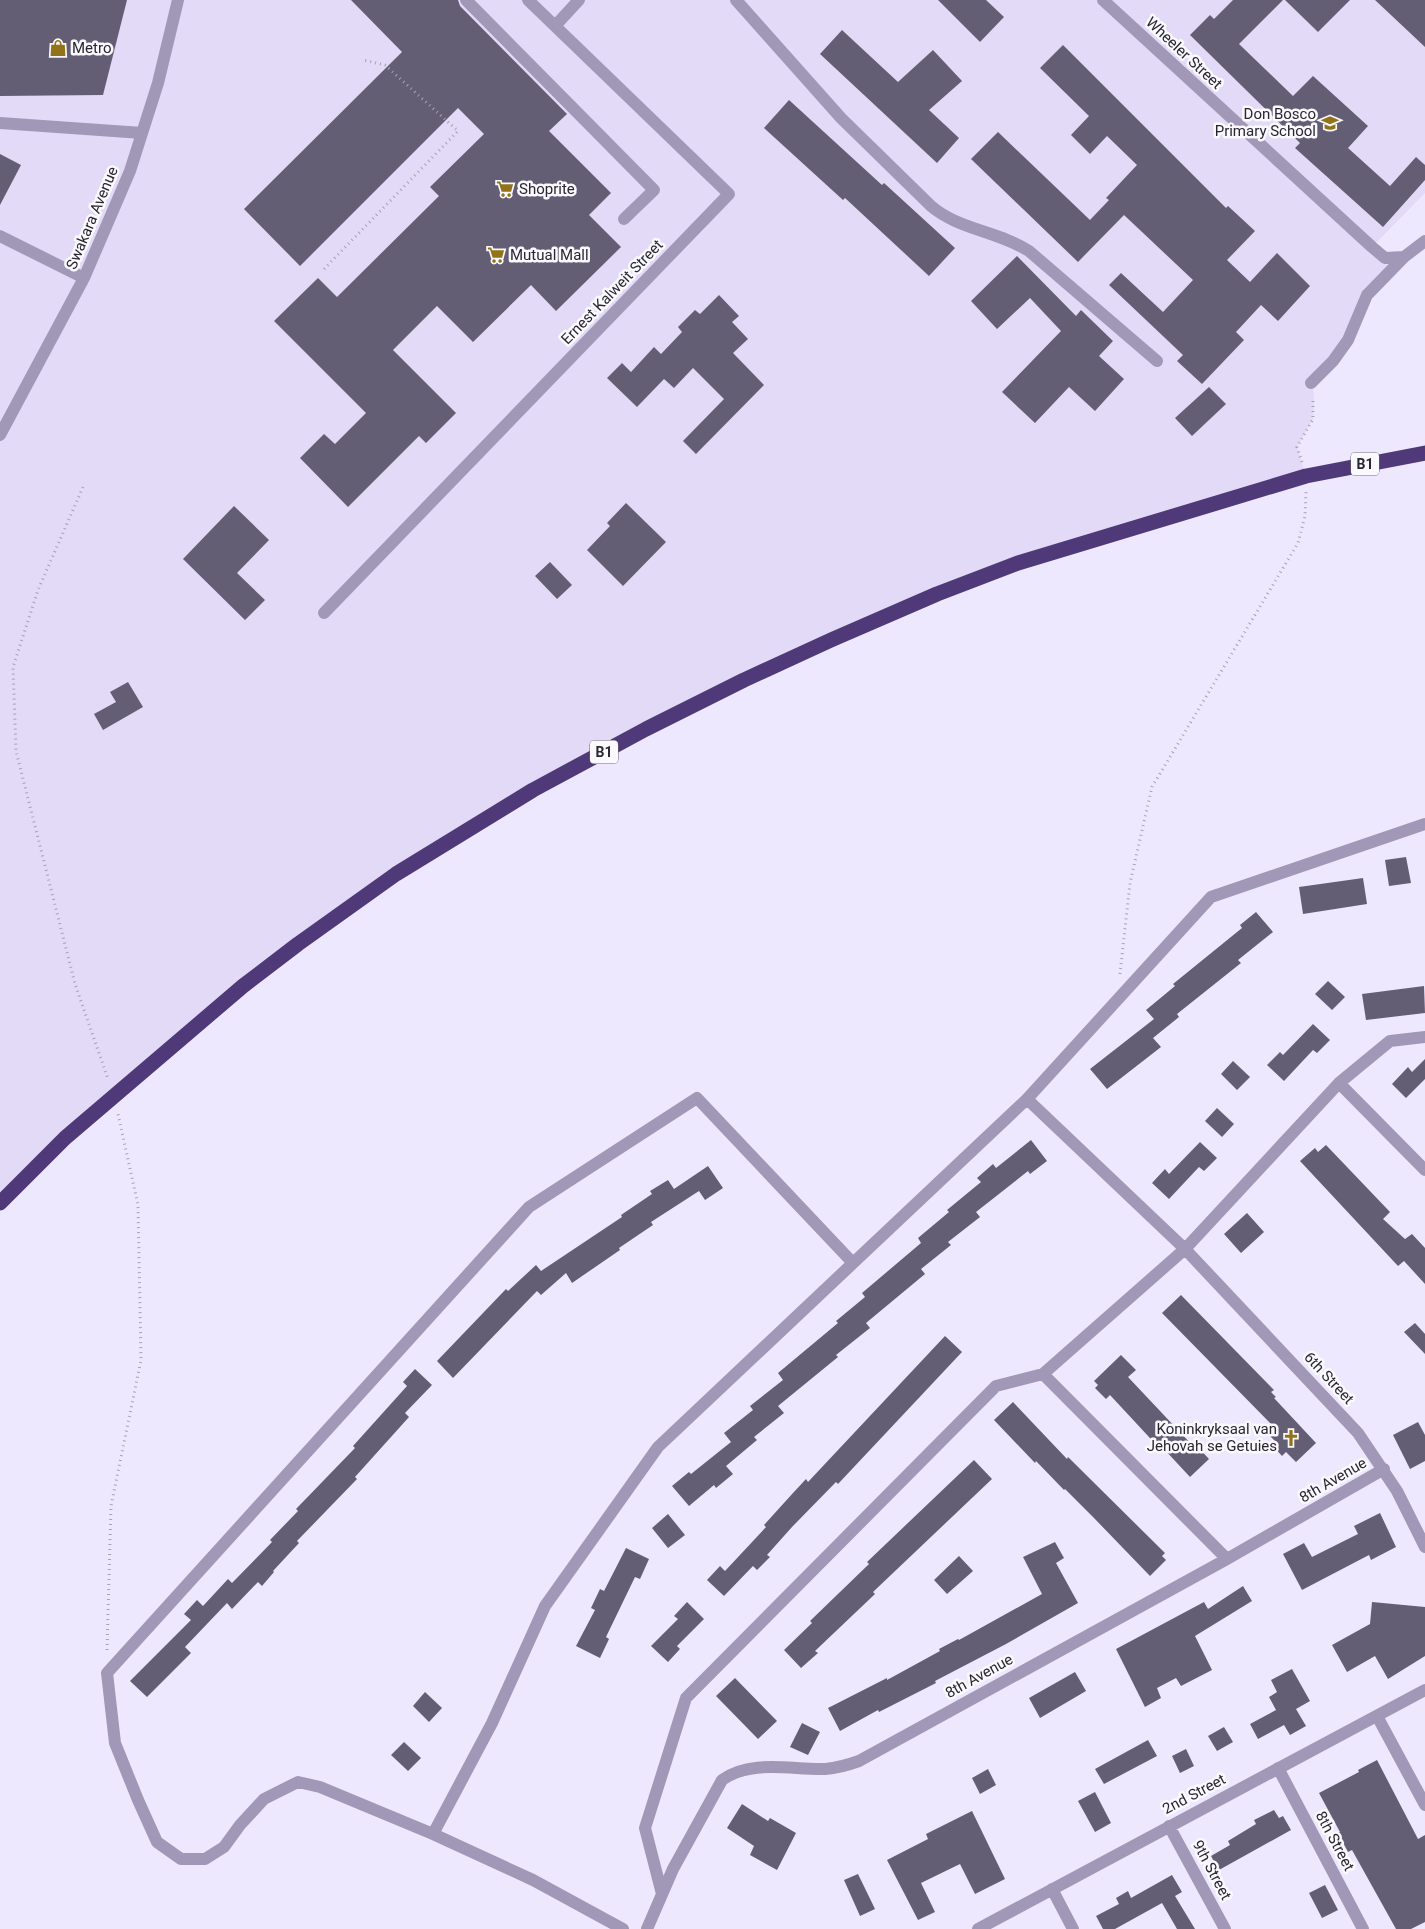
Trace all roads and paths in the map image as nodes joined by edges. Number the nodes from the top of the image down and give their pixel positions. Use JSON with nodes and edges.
{"nodes":[{"id":1,"x":178,"y":0,"type":"edge"},
{"id":2,"x":466,"y":0,"type":"edge"},
{"id":3,"x":528,"y":0,"type":"edge"},
{"id":4,"x":580,"y":0,"type":"edge"},
{"id":5,"x":736,"y":0,"type":"edge"},
{"id":6,"x":1103,"y":0,"type":"edge"},
{"id":7,"x":556,"y":26,"type":"junction"},
{"id":8,"x":363,"y":60,"type":"dead end"},
{"id":9,"x":0,"y":123,"type":"edge"},
{"id":10,"x":142,"y":133,"type":"junction"},
{"id":11,"x":624,"y":219,"type":"dead end"},
{"id":12,"x":0,"y":236,"type":"edge"},
{"id":13,"x":1425,"y":241,"type":"edge"},
{"id":14,"x":1404,"y":257,"type":"junction"},
{"id":15,"x":324,"y":269,"type":"dead end"},
{"id":16,"x":84,"y":278,"type":"junction"},
{"id":17,"x":1157,"y":361,"type":"dead end"},
{"id":18,"x":1312,"y":383,"type":"joint"},
{"id":19,"x":0,"y":435,"type":"edge"},
{"id":20,"x":1425,"y":453,"type":"edge"},
{"id":21,"x":1306,"y":476,"type":"junction"},
{"id":22,"x":83,"y":488,"type":"dead end"},
{"id":23,"x":324,"y":613,"type":"dead end"},
{"id":24,"x":1425,"y":824,"type":"edge"},
{"id":25,"x":1117,"y":1000,"type":"junction"},
{"id":26,"x":1425,"y":1037,"type":"edge"},
{"id":27,"x":1339,"y":1083,"type":"junction"},
{"id":28,"x":114,"y":1097,"type":"junction"},
{"id":29,"x":1027,"y":1099,"type":"junction"},
{"id":30,"x":1425,"y":1170,"type":"edge"},
{"id":31,"x":0,"y":1203,"type":"edge"},
{"id":32,"x":1185,"y":1249,"type":"junction"},
{"id":33,"x":853,"y":1263,"type":"junction"},
{"id":34,"x":1043,"y":1374,"type":"junction"},
{"id":35,"x":1384,"y":1469,"type":"junction"},
{"id":36,"x":1425,"y":1547,"type":"edge"},
{"id":37,"x":1227,"y":1559,"type":"junction"},
{"id":38,"x":107,"y":1673,"type":"junction"},
{"id":39,"x":1425,"y":1690,"type":"edge"},
{"id":40,"x":1377,"y":1716,"type":"junction"},
{"id":41,"x":1278,"y":1768,"type":"junction"},
{"id":42,"x":1425,"y":1805,"type":"edge"},
{"id":43,"x":1169,"y":1826,"type":"junction"},
{"id":44,"x":433,"y":1834,"type":"junction"},
{"id":45,"x":1052,"y":1890,"type":"junction"},
{"id":46,"x":662,"y":1894,"type":"junction"},
{"id":47,"x":623,"y":1929,"type":"edge"},
{"id":48,"x":646,"y":1929,"type":"edge"},
{"id":49,"x":978,"y":1929,"type":"edge"},
{"id":50,"x":1074,"y":1929,"type":"edge"},
{"id":51,"x":1226,"y":1929,"type":"edge"},
{"id":52,"x":1363,"y":1929,"type":"edge"}],
"edges":[{"from":1,"to":10,"type":"street","name":"Swakara Avenue"},
{"from":2,"to":11,"type":"street"},
{"from":3,"to":7,"type":"street","name":"Ernest Kalweit Street"},
{"from":4,"to":7,"type":"street"},
{"from":5,"to":17,"type":"street"},
{"from":6,"to":14,"type":"street","name":"Wheeler Street"},
{"from":7,"to":23,"type":"street","name":"Ernest Kalweit Street"},
{"from":8,"to":15,"type":"path"},
{"from":9,"to":10,"type":"street"},
{"from":10,"to":16,"type":"street","name":"Swakara Avenue"},
{"from":12,"to":16,"type":"street"},
{"from":13,"to":14,"type":"street"},
{"from":14,"to":18,"type":"street"},
{"from":16,"to":19,"type":"street","name":"Swakara Avenue"},
{"from":18,"to":21,"type":"path"},
{"from":20,"to":21,"type":"highway","number":"B1"},
{"from":21,"to":25,"type":"path"},
{"from":21,"to":28,"type":"highway","number":"B1"},
{"from":22,"to":28,"type":"path"},
{"from":24,"to":25,"type":"street"},
{"from":25,"to":29,"type":"street"},
{"from":26,"to":27,"type":"street"},
{"from":27,"to":30,"type":"street"},
{"from":27,"to":32,"type":"street"},
{"from":28,"to":31,"type":"highway","number":"B1"},
{"from":28,"to":38,"type":"path"},
{"from":29,"to":32,"type":"street","name":"6th Street"},
{"from":29,"to":33,"type":"street"},
{"from":32,"to":34,"type":"street"},
{"from":32,"to":35,"type":"street","name":"6th Street"},
{"from":33,"to":38,"type":"street"},
{"from":33,"to":44,"type":"street"},
{"from":34,"to":37,"type":"street"},
{"from":34,"to":46,"type":"street"},
{"from":35,"to":36,"type":"street","name":"6th Street"},
{"from":35,"to":37,"type":"street","name":"8th Avenue"},
{"from":37,"to":46,"type":"street","name":"8th Avenue"},
{"from":38,"to":44,"type":"street"},
{"from":39,"to":40,"type":"street","name":"2nd Street"},
{"from":40,"to":41,"type":"street","name":"2nd Street"},
{"from":40,"to":42,"type":"street"},
{"from":41,"to":43,"type":"street","name":"2nd Street"},
{"from":41,"to":52,"type":"street","name":"8th Street"},
{"from":43,"to":45,"type":"street","name":"2nd Street"},
{"from":43,"to":51,"type":"street","name":"9th Street"},
{"from":44,"to":47,"type":"street"},
{"from":45,"to":49,"type":"street","name":"2nd Street"},
{"from":45,"to":50,"type":"street"},
{"from":46,"to":48,"type":"street","name":"8th Avenue"}]}
